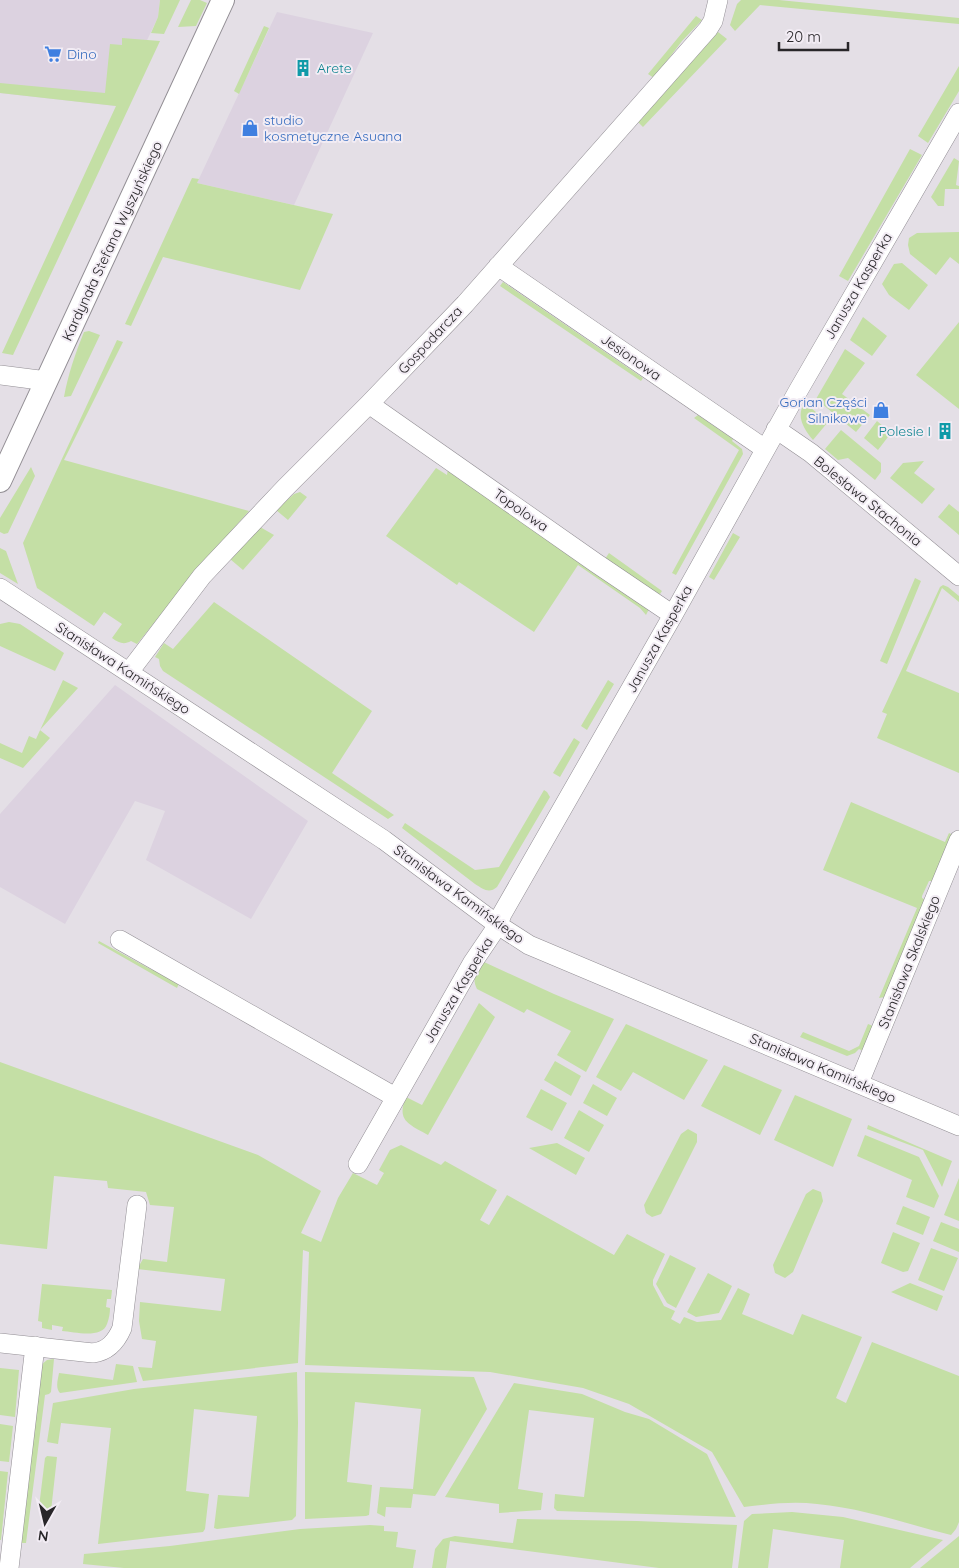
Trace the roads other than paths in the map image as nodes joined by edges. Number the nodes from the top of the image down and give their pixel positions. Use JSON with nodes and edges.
{"nodes":[{"id":1,"x":223,"y":0,"type":"edge"},
{"id":2,"x":718,"y":0,"type":"edge"},
{"id":3,"x":959,"y":113,"type":"edge"},
{"id":4,"x":498,"y":266,"type":"junction"},
{"id":5,"x":0,"y":375,"type":"edge"},
{"id":6,"x":47,"y":381,"type":"junction"},
{"id":7,"x":370,"y":404,"type":"junction"},
{"id":8,"x":776,"y":430,"type":"junction"},
{"id":9,"x":765,"y":449,"type":"junction"},
{"id":10,"x":0,"y":482,"type":"edge"},
{"id":11,"x":959,"y":576,"type":"edge"},
{"id":12,"x":0,"y":588,"type":"edge"},
{"id":13,"x":673,"y":615,"type":"junction"},
{"id":14,"x":129,"y":672,"type":"junction"},
{"id":15,"x":959,"y":840,"type":"edge"},
{"id":16,"x":498,"y":926,"type":"junction"},
{"id":17,"x":120,"y":940,"type":"dead end"},
{"id":18,"x":859,"y":1083,"type":"junction"},
{"id":19,"x":395,"y":1097,"type":"junction"},
{"id":20,"x":959,"y":1126,"type":"edge"},
{"id":21,"x":358,"y":1164,"type":"dead end"},
{"id":22,"x":137,"y":1205,"type":"dead end"},
{"id":23,"x":0,"y":1343,"type":"edge"},
{"id":24,"x":35,"y":1346,"type":"junction"},
{"id":25,"x":9,"y":1568,"type":"edge"}],
"edges":[{"from":1,"to":6,"type":"street","name":"Kardynała Stefana Wyszyńskiego"},
{"from":2,"to":4,"type":"street","name":"Gospodarcza"},
{"from":3,"to":8,"type":"street","name":"Janusza Kasperka"},
{"from":4,"to":7,"type":"street","name":"Gospodarcza"},
{"from":4,"to":9,"type":"street","name":"Jesionowa"},
{"from":5,"to":6,"type":"street"},
{"from":6,"to":10,"type":"street","name":"Kardynała Stefana Wyszyńskiego"},
{"from":7,"to":13,"type":"street","name":"Topolowa"},
{"from":7,"to":14,"type":"street","name":"Gospodarcza"},
{"from":8,"to":9,"type":"street","name":"Janusza Kasperka"},
{"from":8,"to":11,"type":"street","name":"Bolesława Stachonia"},
{"from":9,"to":13,"type":"street","name":"Janusza Kasperka"},
{"from":12,"to":14,"type":"street","name":"Stanisława Kamińskiego"},
{"from":13,"to":16,"type":"street","name":"Janusza Kasperka"},
{"from":14,"to":16,"type":"street","name":"Stanisława Kamińskiego"},
{"from":15,"to":18,"type":"street","name":"Stanisława Skalskiego"},
{"from":16,"to":18,"type":"street","name":"Stanisława Kamińskiego"},
{"from":16,"to":19,"type":"street","name":"Janusza Kasperka"},
{"from":17,"to":19,"type":"street"},
{"from":18,"to":20,"type":"street","name":"Stanisława Kamińskiego"},
{"from":19,"to":21,"type":"street","name":"Janusza Kasperka"},
{"from":22,"to":24,"type":"street"},
{"from":23,"to":24,"type":"street"},
{"from":24,"to":25,"type":"street"}]}
